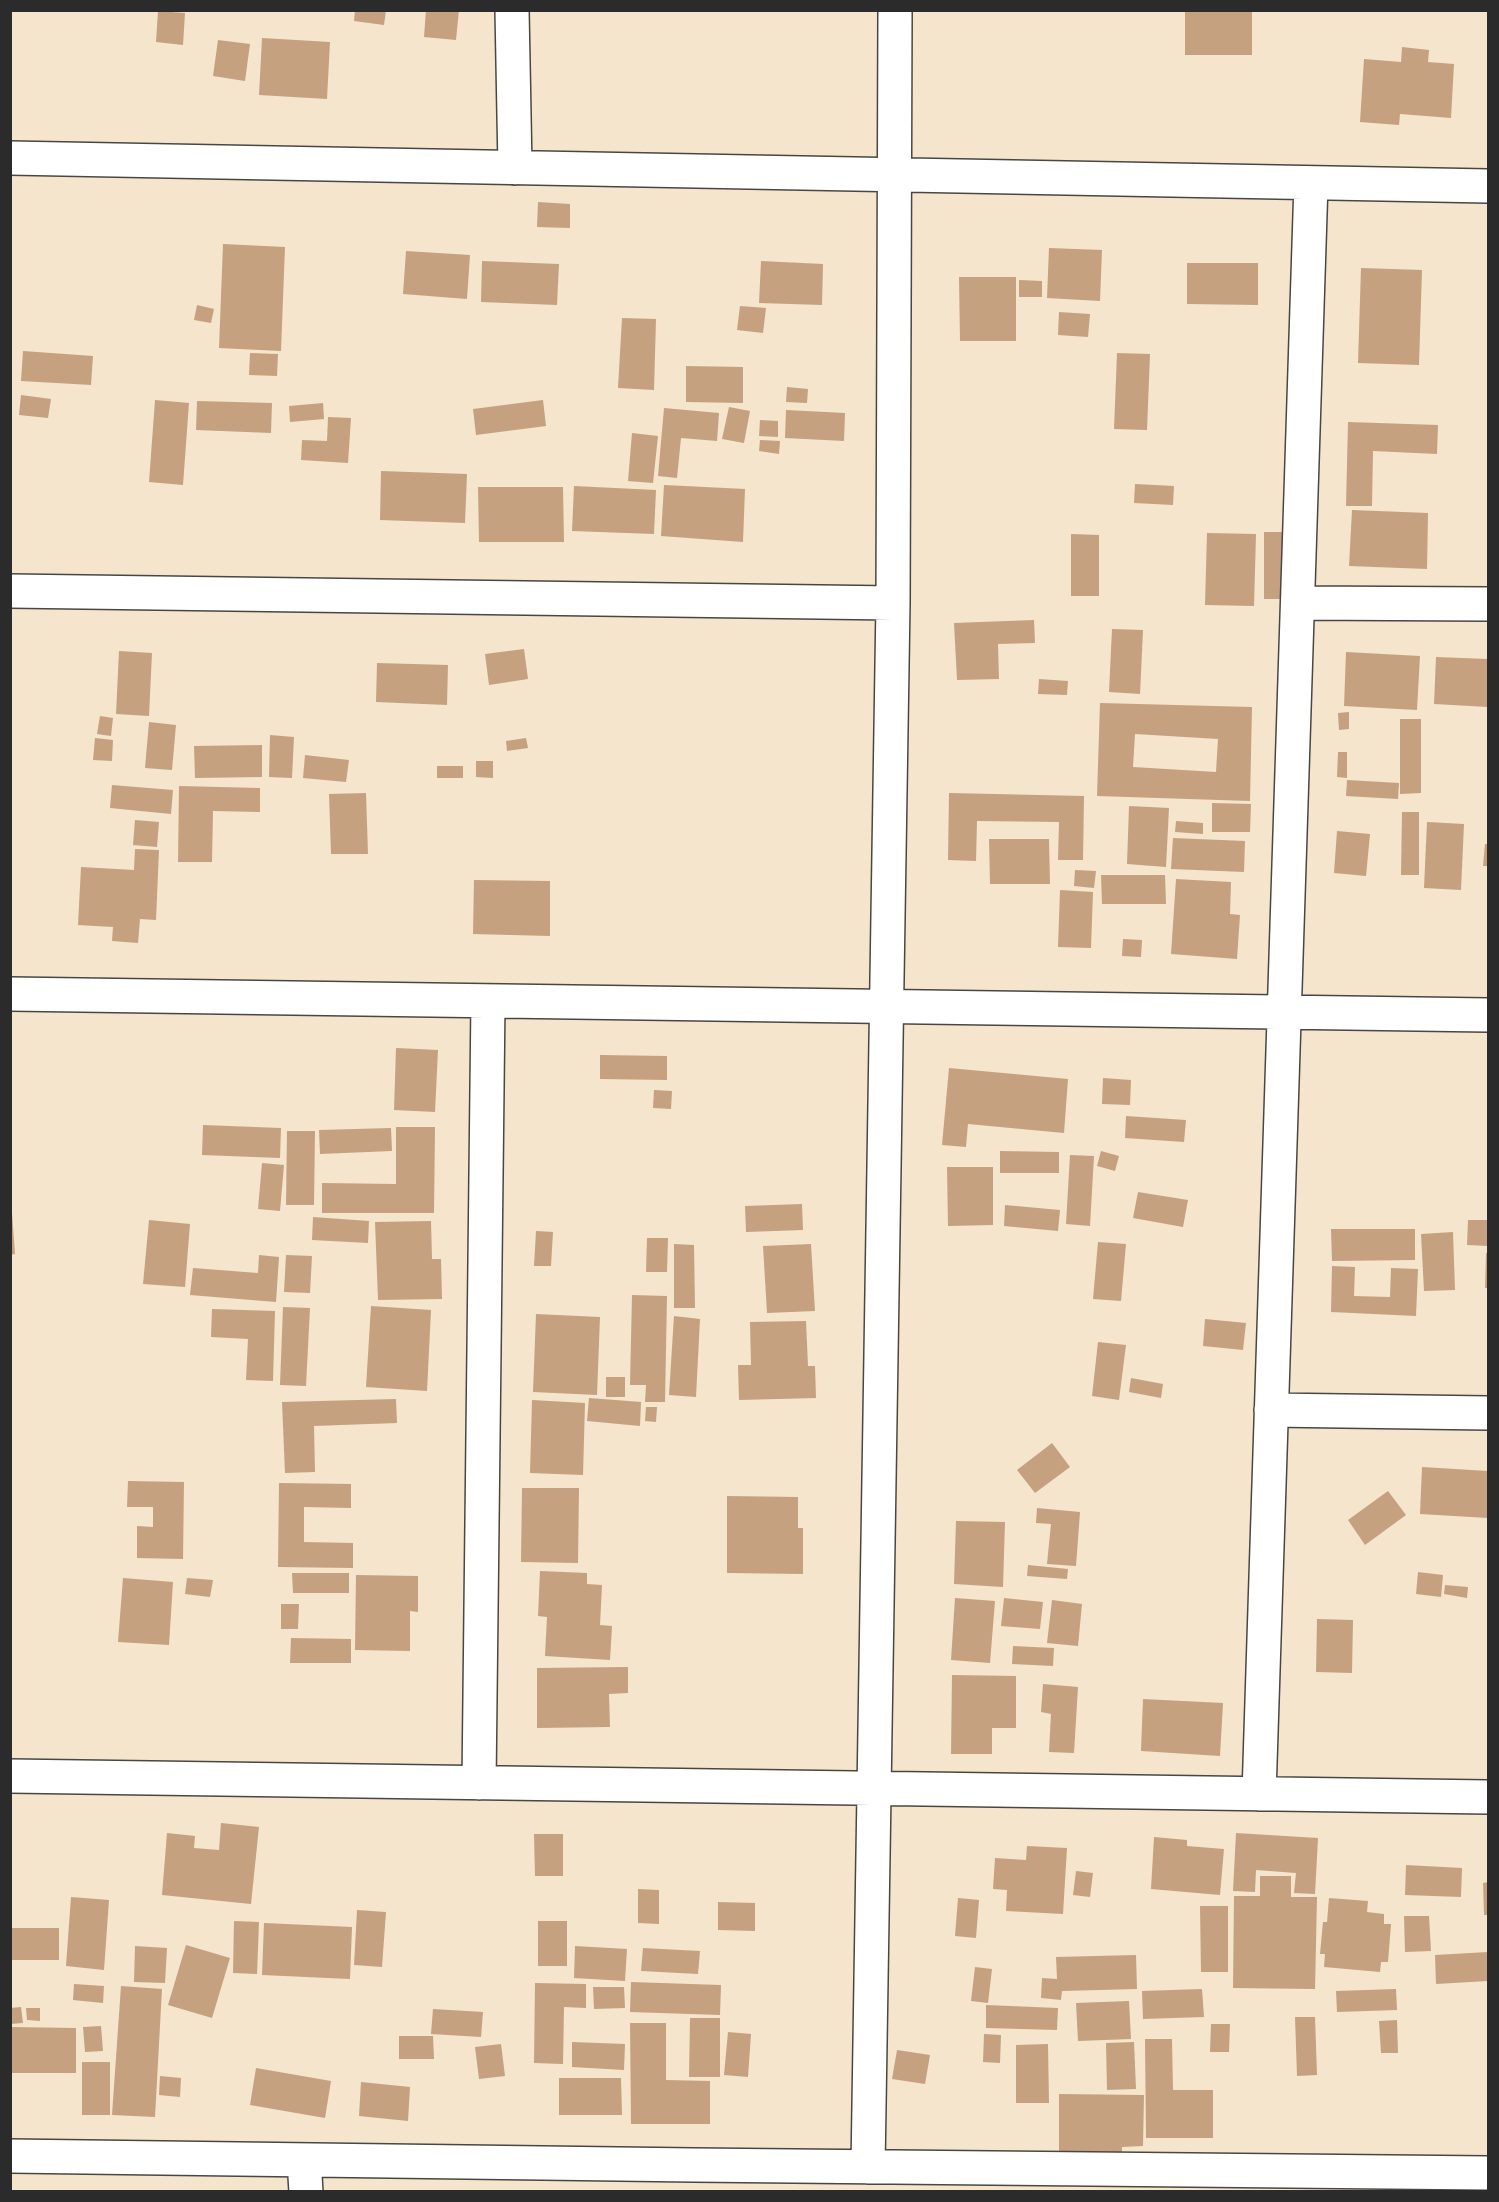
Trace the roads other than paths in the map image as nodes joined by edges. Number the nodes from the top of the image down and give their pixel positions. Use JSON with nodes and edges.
{"nodes":[{"id":1,"x":512,"y":10,"type":"edge"},
{"id":2,"x":895,"y":10,"type":"edge"},
{"id":3,"x":10,"y":158,"type":"edge"},
{"id":4,"x":514,"y":168,"type":"junction"},
{"id":5,"x":895,"y":175,"type":"junction"},
{"id":6,"x":1311,"y":183,"type":"junction"},
{"id":7,"x":1488,"y":186,"type":"edge"},
{"id":8,"x":10,"y":591,"type":"edge"},
{"id":9,"x":893,"y":603,"type":"junction"},
{"id":10,"x":1298,"y":603,"type":"junction"},
{"id":11,"x":1488,"y":604,"type":"edge"},
{"id":12,"x":10,"y":994,"type":"edge"},
{"id":13,"x":488,"y":1001,"type":"junction"},
{"id":14,"x":887,"y":1007,"type":"junction"},
{"id":15,"x":1284,"y":1012,"type":"junction"},
{"id":16,"x":1488,"y":1015,"type":"edge"},
{"id":17,"x":1271,"y":1410,"type":"junction"},
{"id":18,"x":1488,"y":1413,"type":"edge"},
{"id":19,"x":10,"y":1776,"type":"edge"},
{"id":20,"x":478,"y":1783,"type":"junction"},
{"id":21,"x":874,"y":1789,"type":"junction"},
{"id":22,"x":1259,"y":1794,"type":"junction"},
{"id":23,"x":1488,"y":1797,"type":"edge"},
{"id":24,"x":10,"y":2156,"type":"edge"},
{"id":25,"x":868,"y":2167,"type":"junction"},
{"id":26,"x":1488,"y":2173,"type":"edge"},
{"id":27,"x":305,"y":2176,"type":"edge"},
{"id":28,"x":695,"y":2178,"type":"edge"}],
"edges":[{"from":1,"to":4,"type":"street"},
{"from":2,"to":5,"type":"street"},
{"from":3,"to":4,"type":"street"},
{"from":4,"to":5,"type":"street"},
{"from":5,"to":6,"type":"street"},
{"from":5,"to":9,"type":"street"},
{"from":6,"to":7,"type":"street"},
{"from":6,"to":10,"type":"street"},
{"from":8,"to":9,"type":"street"},
{"from":9,"to":14,"type":"street"},
{"from":10,"to":11,"type":"street"},
{"from":10,"to":15,"type":"street"},
{"from":12,"to":13,"type":"street"},
{"from":13,"to":14,"type":"street"},
{"from":13,"to":20,"type":"street"},
{"from":14,"to":15,"type":"street"},
{"from":14,"to":21,"type":"street"},
{"from":15,"to":16,"type":"street"},
{"from":15,"to":17,"type":"street"},
{"from":17,"to":18,"type":"street"},
{"from":17,"to":22,"type":"street"},
{"from":19,"to":20,"type":"street"},
{"from":20,"to":21,"type":"street"},
{"from":21,"to":22,"type":"street"},
{"from":21,"to":25,"type":"street"},
{"from":22,"to":23,"type":"street"},
{"from":24,"to":27,"type":"street"},
{"from":25,"to":26,"type":"street"},
{"from":25,"to":28,"type":"street"},
{"from":27,"to":28,"type":"street"}]}
